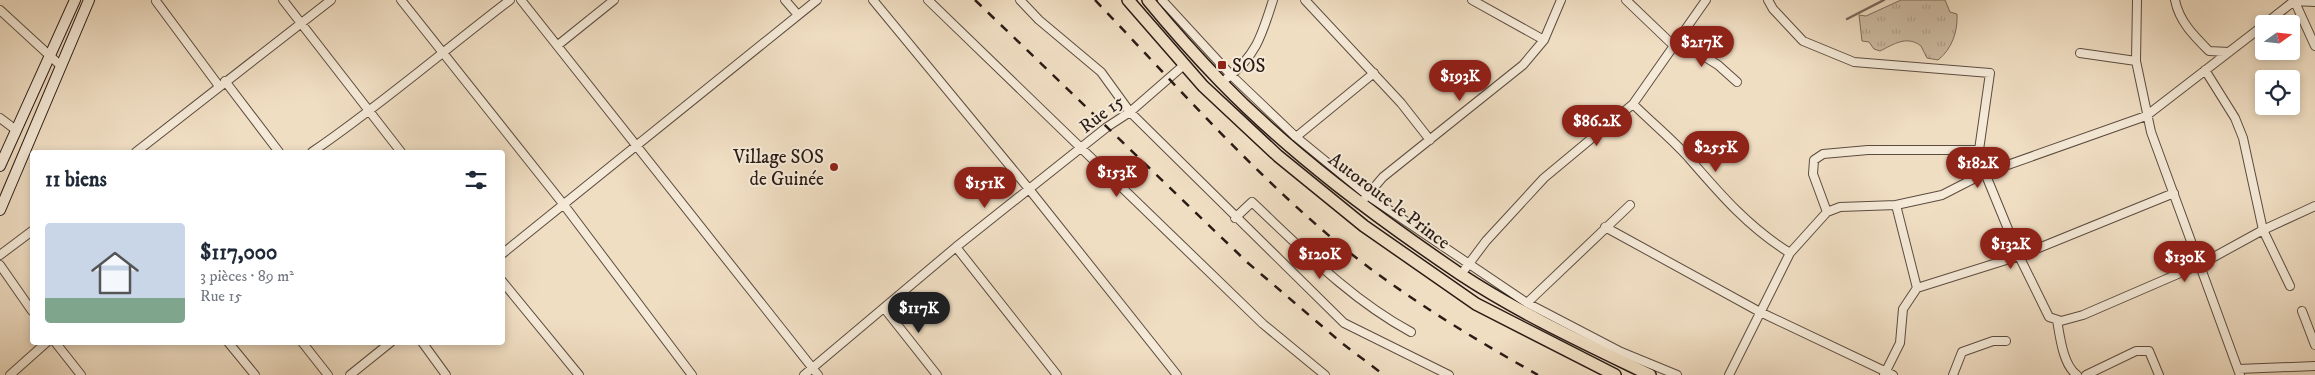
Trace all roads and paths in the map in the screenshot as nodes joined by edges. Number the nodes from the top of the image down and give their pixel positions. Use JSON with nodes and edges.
{"nodes":[{"id":1,"x":75,"y":0,"type":"edge"},
{"id":2,"x":88,"y":0,"type":"edge"},
{"id":3,"x":284,"y":0,"type":"edge"},
{"id":4,"x":331,"y":0,"type":"edge"},
{"id":5,"x":401,"y":0,"type":"edge"},
{"id":6,"x":510,"y":0,"type":"edge"},
{"id":7,"x":521,"y":0,"type":"edge"},
{"id":8,"x":614,"y":0,"type":"edge"},
{"id":9,"x":785,"y":0,"type":"edge"},
{"id":10,"x":817,"y":0,"type":"edge"},
{"id":11,"x":873,"y":0,"type":"edge"},
{"id":12,"x":928,"y":0,"type":"edge"},
{"id":13,"x":1020,"y":0,"type":"edge"},
{"id":14,"x":1128,"y":0,"type":"edge"},
{"id":15,"x":1148,"y":0,"type":"edge"},
{"id":16,"x":1162,"y":0,"type":"edge"},
{"id":17,"x":1273,"y":0,"type":"edge"},
{"id":18,"x":1306,"y":0,"type":"edge"},
{"id":19,"x":1472,"y":0,"type":"edge"},
{"id":20,"x":1561,"y":0,"type":"edge"},
{"id":21,"x":1626,"y":0,"type":"edge"},
{"id":22,"x":1706,"y":0,"type":"edge"},
{"id":23,"x":1768,"y":0,"type":"edge"},
{"id":24,"x":2137,"y":0,"type":"edge"},
{"id":25,"x":2175,"y":0,"type":"edge"},
{"id":26,"x":2294,"y":0,"type":"edge"},
{"id":27,"x":156,"y":1,"type":"edge"},
{"id":28,"x":2315,"y":2,"type":"edge"},
{"id":29,"x":0,"y":10,"type":"edge"},
{"id":30,"x":798,"y":15,"type":"junction"},
{"id":31,"x":2275,"y":15,"type":"edge"},
{"id":32,"x":301,"y":23,"type":"junction"},
{"id":33,"x":2255,"y":31,"type":"edge"},
{"id":34,"x":1544,"y":40,"type":"junction"},
{"id":35,"x":1676,"y":43,"type":"junction"},
{"id":36,"x":558,"y":45,"type":"junction"},
{"id":37,"x":2315,"y":46,"type":"edge"},
{"id":38,"x":443,"y":51,"type":"junction"},
{"id":39,"x":2229,"y":52,"type":"junction"},
{"id":40,"x":2080,"y":54,"type":"dead end"},
{"id":41,"x":50,"y":57,"type":"junction"},
{"id":42,"x":2136,"y":61,"type":"junction"},
{"id":43,"x":1184,"y":65,"type":"junction"},
{"id":44,"x":60,"y":66,"type":"junction"},
{"id":45,"x":2205,"y":70,"type":"junction"},
{"id":46,"x":1374,"y":73,"type":"junction"},
{"id":47,"x":1226,"y":79,"type":"junction"},
{"id":48,"x":1737,"y":82,"type":"dead end"},
{"id":49,"x":222,"y":83,"type":"junction"},
{"id":50,"x":1633,"y":104,"type":"junction"},
{"id":51,"x":370,"y":112,"type":"junction"},
{"id":52,"x":1130,"y":112,"type":"junction"},
{"id":53,"x":2146,"y":116,"type":"junction"},
{"id":54,"x":0,"y":118,"type":"edge"},
{"id":55,"x":16,"y":130,"type":"junction"},
{"id":56,"x":1296,"y":137,"type":"junction"},
{"id":57,"x":1430,"y":140,"type":"junction"},
{"id":58,"x":638,"y":146,"type":"junction"},
{"id":59,"x":1081,"y":148,"type":"junction"},
{"id":60,"x":138,"y":150,"type":"edge"},
{"id":61,"x":277,"y":150,"type":"edge"},
{"id":62,"x":315,"y":150,"type":"edge"},
{"id":63,"x":399,"y":150,"type":"edge"},
{"id":64,"x":1979,"y":150,"type":"junction"},
{"id":65,"x":0,"y":166,"type":"edge"},
{"id":66,"x":1985,"y":173,"type":"junction"},
{"id":67,"x":1029,"y":189,"type":"junction"},
{"id":68,"x":2174,"y":192,"type":"junction"},
{"id":69,"x":1364,"y":199,"type":"junction"},
{"id":70,"x":564,"y":205,"type":"junction"},
{"id":71,"x":1630,"y":205,"type":"dead end"},
{"id":72,"x":1896,"y":205,"type":"junction"},
{"id":73,"x":2315,"y":206,"type":"edge"},
{"id":74,"x":0,"y":210,"type":"edge"},
{"id":75,"x":1827,"y":212,"type":"junction"},
{"id":76,"x":1235,"y":218,"type":"junction"},
{"id":77,"x":1605,"y":227,"type":"junction"},
{"id":78,"x":2263,"y":230,"type":"junction"},
{"id":79,"x":30,"y":234,"type":"edge"},
{"id":80,"x":956,"y":247,"type":"junction"},
{"id":81,"x":505,"y":252,"type":"edge"},
{"id":82,"x":1790,"y":253,"type":"junction"},
{"id":83,"x":0,"y":256,"type":"edge"},
{"id":84,"x":2019,"y":256,"type":"junction"},
{"id":85,"x":2201,"y":264,"type":"junction"},
{"id":86,"x":0,"y":265,"type":"edge"},
{"id":87,"x":1468,"y":265,"type":"junction"},
{"id":88,"x":1461,"y":274,"type":"junction"},
{"id":89,"x":505,"y":285,"type":"edge"},
{"id":90,"x":2290,"y":286,"type":"dead end"},
{"id":91,"x":1917,"y":288,"type":"junction"},
{"id":92,"x":1527,"y":303,"type":"junction"},
{"id":93,"x":30,"y":308,"type":"edge"},
{"id":94,"x":884,"y":308,"type":"junction"},
{"id":95,"x":2302,"y":311,"type":"dead end"},
{"id":96,"x":1760,"y":312,"type":"junction"},
{"id":97,"x":2057,"y":320,"type":"junction"},
{"id":98,"x":1411,"y":332,"type":"dead end"},
{"id":99,"x":2006,"y":341,"type":"dead end"},
{"id":100,"x":44,"y":345,"type":"edge"},
{"id":101,"x":59,"y":345,"type":"edge"},
{"id":102,"x":230,"y":345,"type":"edge"},
{"id":103,"x":304,"y":345,"type":"edge"},
{"id":104,"x":387,"y":345,"type":"edge"},
{"id":105,"x":424,"y":345,"type":"edge"},
{"id":106,"x":2315,"y":345,"type":"edge"},
{"id":107,"x":2315,"y":366,"type":"edge"},
{"id":108,"x":813,"y":368,"type":"junction"},
{"id":109,"x":2239,"y":372,"type":"edge"},
{"id":110,"x":1887,"y":374,"type":"edge"},
{"id":111,"x":10,"y":375,"type":"edge"},
{"id":112,"x":81,"y":375,"type":"edge"},
{"id":113,"x":255,"y":375,"type":"edge"},
{"id":114,"x":328,"y":375,"type":"edge"},
{"id":115,"x":350,"y":375,"type":"edge"},
{"id":116,"x":446,"y":375,"type":"edge"},
{"id":117,"x":579,"y":375,"type":"edge"},
{"id":118,"x":692,"y":375,"type":"edge"},
{"id":119,"x":804,"y":375,"type":"edge"},
{"id":120,"x":818,"y":375,"type":"edge"},
{"id":121,"x":937,"y":375,"type":"edge"},
{"id":122,"x":1057,"y":375,"type":"edge"},
{"id":123,"x":1177,"y":375,"type":"edge"},
{"id":124,"x":1325,"y":375,"type":"edge"},
{"id":125,"x":1449,"y":375,"type":"edge"},
{"id":126,"x":1615,"y":375,"type":"edge"},
{"id":127,"x":1650,"y":375,"type":"edge"},
{"id":128,"x":1677,"y":375,"type":"edge"},
{"id":129,"x":1729,"y":375,"type":"edge"},
{"id":130,"x":1953,"y":375,"type":"edge"},
{"id":131,"x":2078,"y":375,"type":"edge"},
{"id":132,"x":2086,"y":375,"type":"edge"},
{"id":133,"x":2159,"y":375,"type":"edge"}],
"edges":[{"from":1,"to":41,"type":"main road"},
{"from":2,"to":44,"type":"main road"},
{"from":3,"to":32,"type":"street"},
{"from":4,"to":32,"type":"street"},
{"from":5,"to":38,"type":"street"},
{"from":6,"to":38,"type":"street"},
{"from":7,"to":36,"type":"street"},
{"from":8,"to":36,"type":"street"},
{"from":9,"to":30,"type":"street"},
{"from":10,"to":30,"type":"street"},
{"from":11,"to":67,"type":"street"},
{"from":12,"to":59,"type":"street"},
{"from":13,"to":52,"type":"street"},
{"from":14,"to":43,"type":"main road","name":"Autoroute le Prince"},
{"from":15,"to":47,"type":"main road","name":"Autoroute le Prince"},
{"from":16,"to":47,"type":"street"},
{"from":17,"to":47,"type":"street"},
{"from":18,"to":46,"type":"street"},
{"from":19,"to":34,"type":"street"},
{"from":20,"to":34,"type":"street"},
{"from":21,"to":35,"type":"street"},
{"from":22,"to":35,"type":"street"},
{"from":23,"to":64,"type":"street"},
{"from":24,"to":42,"type":"street"},
{"from":25,"to":39,"type":"street"},
{"from":26,"to":28,"type":"street"},
{"from":26,"to":31,"type":"street"},
{"from":26,"to":37,"type":"street"},
{"from":27,"to":49,"type":"street"},
{"from":29,"to":41,"type":"street"},
{"from":30,"to":58,"type":"street"},
{"from":32,"to":49,"type":"street"},
{"from":32,"to":51,"type":"street"},
{"from":33,"to":39,"type":"street"},
{"from":34,"to":57,"type":"street"},
{"from":35,"to":48,"type":"street"},
{"from":35,"to":50,"type":"street"},
{"from":36,"to":58,"type":"street"},
{"from":38,"to":51,"type":"street"},
{"from":38,"to":70,"type":"street"},
{"from":39,"to":45,"type":"street"},
{"from":40,"to":42,"type":"street"},
{"from":41,"to":44,"type":"street"},
{"from":41,"to":55,"type":"main road"},
{"from":42,"to":53,"type":"street"},
{"from":43,"to":52,"type":"street","name":"Rue 15"},
{"from":43,"to":126,"type":"main road","name":"Autoroute le Prince"},
{"from":44,"to":74,"type":"main road"},
{"from":45,"to":53,"type":"street"},
{"from":45,"to":78,"type":"street"},
{"from":46,"to":56,"type":"street"},
{"from":46,"to":57,"type":"street"},
{"from":47,"to":56,"type":"street"},
{"from":47,"to":69,"type":"main road","name":"Autoroute le Prince"},
{"from":49,"to":60,"type":"street"},
{"from":49,"to":61,"type":"street"},
{"from":50,"to":82,"type":"street"},
{"from":50,"to":87,"type":"street"},
{"from":51,"to":62,"type":"street"},
{"from":51,"to":63,"type":"street"},
{"from":52,"to":59,"type":"street","name":"Rue 15"},
{"from":52,"to":76,"type":"street"},
{"from":53,"to":66,"type":"street"},
{"from":53,"to":68,"type":"street"},
{"from":54,"to":55,"type":"street"},
{"from":55,"to":65,"type":"main road"},
{"from":56,"to":69,"type":"street"},
{"from":57,"to":69,"type":"street"},
{"from":58,"to":70,"type":"street"},
{"from":58,"to":108,"type":"street"},
{"from":59,"to":67,"type":"street","name":"Rue 15"},
{"from":59,"to":124,"type":"street"},
{"from":64,"to":66,"type":"street"},
{"from":64,"to":75,"type":"street"},
{"from":66,"to":72,"type":"street"},
{"from":66,"to":84,"type":"street"},
{"from":67,"to":80,"type":"street","name":"Rue 15"},
{"from":67,"to":123,"type":"street"},
{"from":68,"to":84,"type":"street"},
{"from":68,"to":85,"type":"street"},
{"from":69,"to":87,"type":"street"},
{"from":69,"to":88,"type":"main road","name":"Autoroute le Prince"},
{"from":70,"to":81,"type":"street"},
{"from":70,"to":118,"type":"street"},
{"from":71,"to":77,"type":"street"},
{"from":72,"to":75,"type":"street"},
{"from":72,"to":91,"type":"street"},
{"from":73,"to":78,"type":"street"},
{"from":75,"to":82,"type":"street"},
{"from":76,"to":98,"type":"street"},
{"from":76,"to":125,"type":"street"},
{"from":77,"to":92,"type":"street"},
{"from":77,"to":96,"type":"street"},
{"from":78,"to":85,"type":"street"},
{"from":78,"to":90,"type":"street"},
{"from":79,"to":83,"type":"street"},
{"from":80,"to":94,"type":"street","name":"Rue 15"},
{"from":80,"to":122,"type":"street"},
{"from":82,"to":96,"type":"street"},
{"from":84,"to":91,"type":"street"},
{"from":84,"to":97,"type":"street"},
{"from":85,"to":97,"type":"street"},
{"from":85,"to":109,"type":"street"},
{"from":86,"to":93,"type":"street"},
{"from":87,"to":88,"type":"street"},
{"from":87,"to":92,"type":"street"},
{"from":88,"to":127,"type":"main road","name":"Autoroute le Prince"},
{"from":89,"to":117,"type":"street"},
{"from":91,"to":110,"type":"street"},
{"from":92,"to":128,"type":"street"},
{"from":94,"to":108,"type":"street","name":"Rue 15"},
{"from":94,"to":121,"type":"street"},
{"from":95,"to":106,"type":"street"},
{"from":96,"to":110,"type":"street"},
{"from":96,"to":129,"type":"street"},
{"from":97,"to":131,"type":"street"},
{"from":99,"to":130,"type":"street"},
{"from":100,"to":111,"type":"street"},
{"from":101,"to":112,"type":"street"},
{"from":102,"to":113,"type":"street"},
{"from":103,"to":114,"type":"street"},
{"from":104,"to":115,"type":"street"},
{"from":105,"to":116,"type":"street"},
{"from":107,"to":109,"type":"street"},
{"from":108,"to":119,"type":"street","name":"Rue 15"},
{"from":108,"to":120,"type":"street"},
{"from":132,"to":133,"type":"street"}]}
